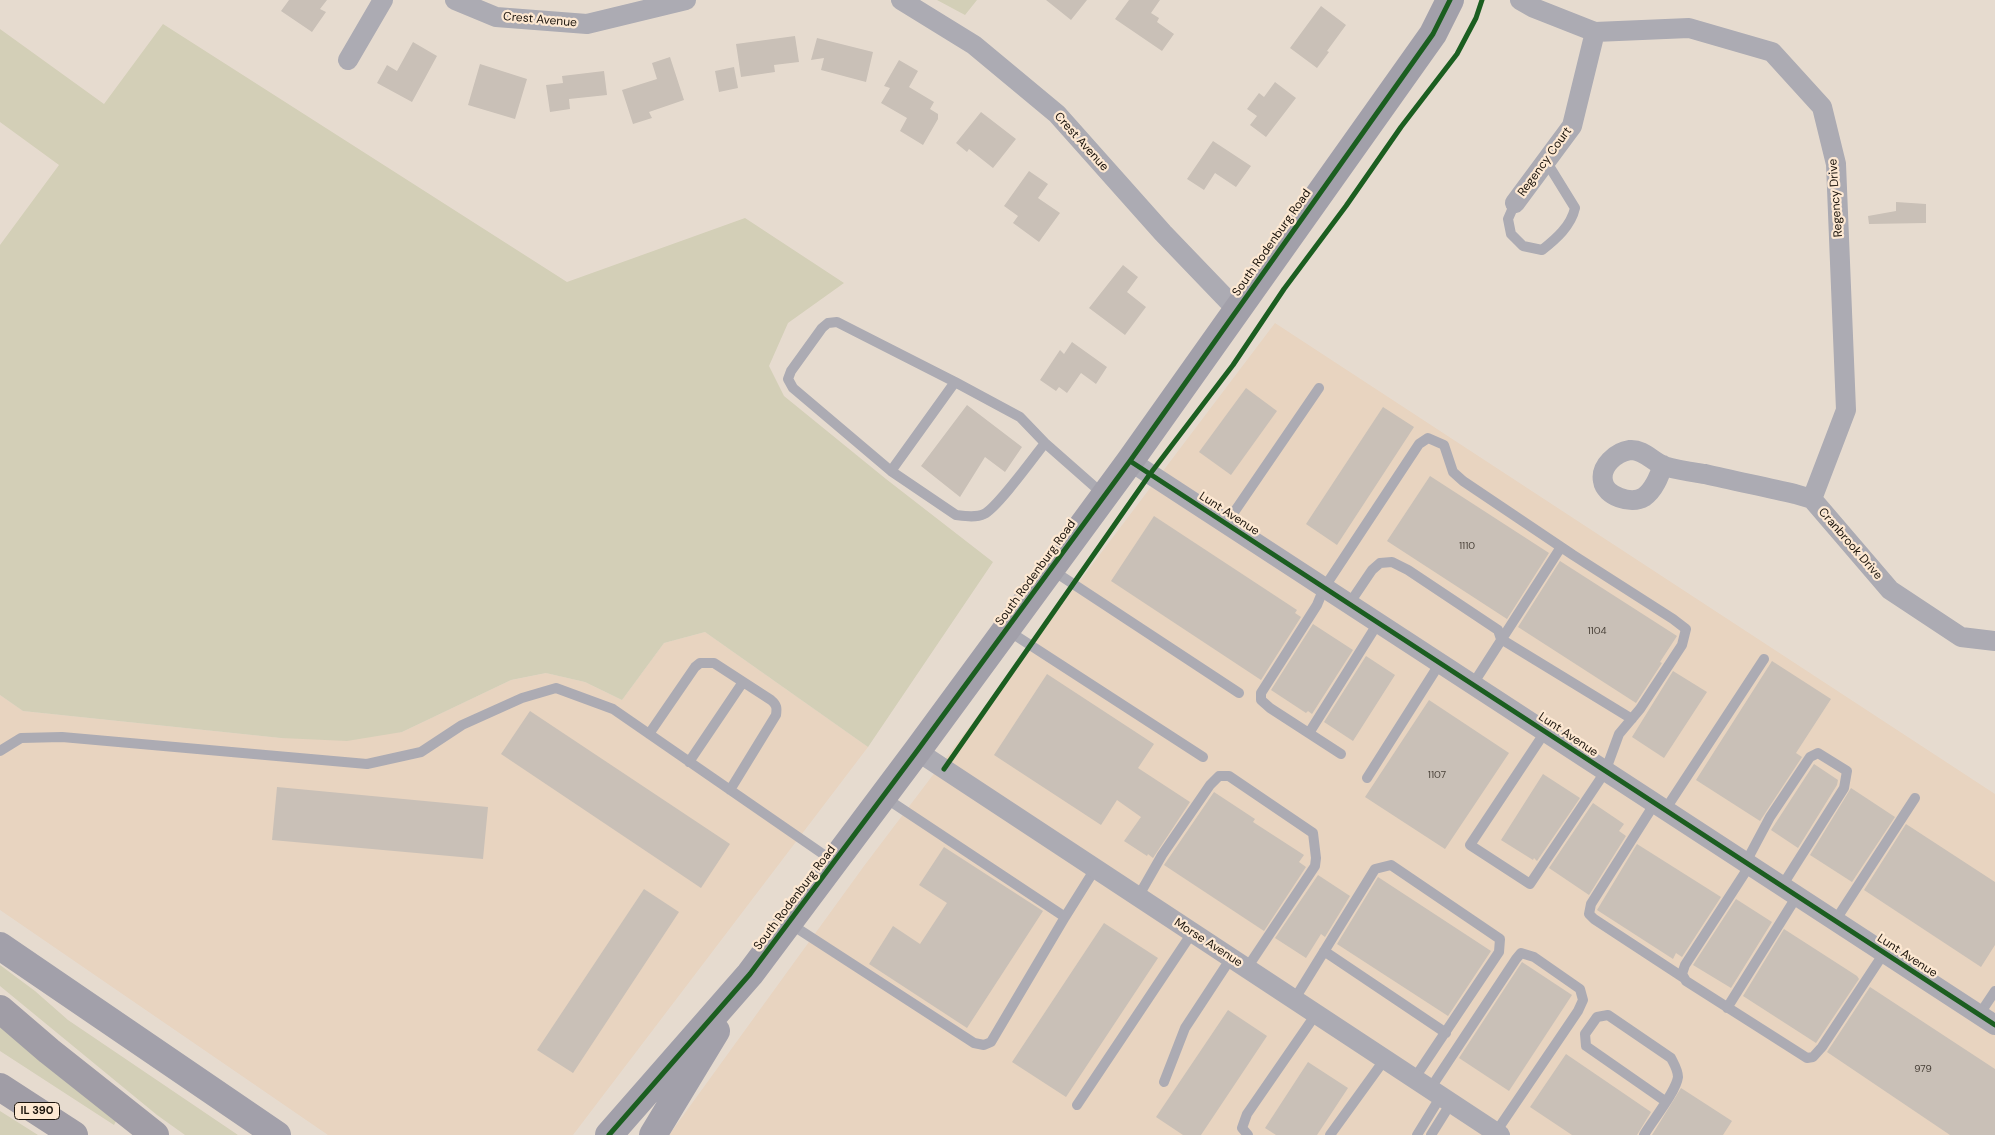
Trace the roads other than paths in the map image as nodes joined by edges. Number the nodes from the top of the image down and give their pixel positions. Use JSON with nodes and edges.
{"nodes":[{"id":1,"x":383,"y":0,"type":"edge"},
{"id":2,"x":455,"y":0,"type":"edge"},
{"id":3,"x":686,"y":0,"type":"edge"},
{"id":4,"x":901,"y":0,"type":"edge"},
{"id":5,"x":1450,"y":0,"type":"edge"},
{"id":6,"x":1520,"y":0,"type":"edge"},
{"id":7,"x":1595,"y":32,"type":"junction"},
{"id":8,"x":348,"y":60,"type":"dead end"},
{"id":9,"x":1546,"y":161,"type":"junction"},
{"id":10,"x":1515,"y":203,"type":"joint"},
{"id":11,"x":1237,"y":310,"type":"junction"},
{"id":12,"x":956,"y":382,"type":"junction"},
{"id":13,"x":1319,"y":388,"type":"dead end"},
{"id":14,"x":1045,"y":443,"type":"junction"},
{"id":15,"x":1130,"y":462,"type":"junction"},
{"id":16,"x":1663,"y":465,"type":"dead end"},
{"id":17,"x":891,"y":471,"type":"junction"},
{"id":18,"x":1105,"y":496,"type":"junction"},
{"id":19,"x":1812,"y":500,"type":"junction"},
{"id":20,"x":1226,"y":524,"type":"junction"},
{"id":21,"x":1561,"y":547,"type":"junction"},
{"id":22,"x":1051,"y":569,"type":"junction"},
{"id":23,"x":1324,"y":588,"type":"junction"},
{"id":24,"x":1349,"y":604,"type":"junction"},
{"id":25,"x":1378,"y":623,"type":"junction"},
{"id":26,"x":1006,"y":630,"type":"junction"},
{"id":27,"x":1501,"y":640,"type":"junction"},
{"id":28,"x":1995,"y":641,"type":"edge"},
{"id":29,"x":1764,"y":659,"type":"dead end"},
{"id":30,"x":1440,"y":663,"type":"junction"},
{"id":31,"x":743,"y":682,"type":"junction"},
{"id":32,"x":1473,"y":684,"type":"junction"},
{"id":33,"x":1239,"y":693,"type":"dead end"},
{"id":34,"x":1632,"y":719,"type":"junction"},
{"id":35,"x":1546,"y":732,"type":"junction"},
{"id":36,"x":649,"y":734,"type":"junction"},
{"id":37,"x":1309,"y":734,"type":"junction"},
{"id":38,"x":0,"y":752,"type":"edge"},
{"id":39,"x":917,"y":752,"type":"junction"},
{"id":40,"x":1341,"y":754,"type":"dead end"},
{"id":41,"x":1203,"y":758,"type":"dead end"},
{"id":42,"x":689,"y":762,"type":"junction"},
{"id":43,"x":1605,"y":772,"type":"junction"},
{"id":44,"x":1368,"y":778,"type":"dead end"},
{"id":45,"x":730,"y":790,"type":"junction"},
{"id":46,"x":883,"y":796,"type":"junction"},
{"id":47,"x":1915,"y":798,"type":"dead end"},
{"id":48,"x":1660,"y":806,"type":"junction"},
{"id":49,"x":834,"y":862,"type":"junction"},
{"id":50,"x":1748,"y":864,"type":"junction"},
{"id":51,"x":1095,"y":869,"type":"junction"},
{"id":52,"x":1790,"y":891,"type":"junction"},
{"id":53,"x":1138,"y":897,"type":"junction"},
{"id":54,"x":1065,"y":917,"type":"junction"},
{"id":55,"x":1835,"y":921,"type":"junction"},
{"id":56,"x":788,"y":922,"type":"junction"},
{"id":57,"x":1192,"y":933,"type":"junction"},
{"id":58,"x":0,"y":946,"type":"edge"},
{"id":59,"x":1324,"y":951,"type":"junction"},
{"id":60,"x":1884,"y":953,"type":"junction"},
{"id":61,"x":1239,"y":963,"type":"junction"},
{"id":62,"x":750,"y":974,"type":"junction"},
{"id":63,"x":1684,"y":978,"type":"junction"},
{"id":64,"x":1995,"y":991,"type":"edge"},
{"id":65,"x":1294,"y":1000,"type":"junction"},
{"id":66,"x":1728,"y":1008,"type":"junction"},
{"id":67,"x":0,"y":1009,"type":"edge"},
{"id":68,"x":1316,"y":1014,"type":"junction"},
{"id":69,"x":1987,"y":1020,"type":"edge"},
{"id":70,"x":1446,"y":1033,"type":"junction"},
{"id":71,"x":1385,"y":1060,"type":"junction"},
{"id":72,"x":1164,"y":1082,"type":"dead end"},
{"id":73,"x":0,"y":1087,"type":"edge"},
{"id":74,"x":1434,"y":1092,"type":"junction"},
{"id":75,"x":1665,"y":1101,"type":"junction"},
{"id":76,"x":1077,"y":1105,"type":"dead end"},
{"id":77,"x":1498,"y":1134,"type":"edge"},
{"id":78,"x":74,"y":1135,"type":"edge"},
{"id":79,"x":156,"y":1135,"type":"edge"},
{"id":80,"x":277,"y":1135,"type":"edge"},
{"id":81,"x":609,"y":1135,"type":"edge"},
{"id":82,"x":654,"y":1135,"type":"edge"},
{"id":83,"x":1248,"y":1135,"type":"edge"},
{"id":84,"x":1330,"y":1135,"type":"edge"},
{"id":85,"x":1417,"y":1135,"type":"edge"},
{"id":86,"x":1431,"y":1135,"type":"edge"},
{"id":87,"x":1644,"y":1135,"type":"edge"}],
"edges":[{"from":1,"to":8,"type":"street"},
{"from":2,"to":3,"type":"street","name":"Crest Avenue"},
{"from":4,"to":11,"type":"street","name":"Crest Avenue"},
{"from":5,"to":11,"type":"street","name":"South Rodenburg Road"},
{"from":6,"to":7,"type":"street","name":"Regency Drive"},
{"from":7,"to":9,"type":"street","name":"Regency Court"},
{"from":7,"to":19,"type":"street","name":"Regency Drive"},
{"from":9,"to":10,"type":"street","name":"Regency Court"},
{"from":9,"to":10,"type":"lane"},
{"from":11,"to":15,"type":"street","name":"South Rodenburg Road"},
{"from":12,"to":14,"type":"lane"},
{"from":12,"to":17,"type":"lane"},
{"from":12,"to":17,"type":"lane"},
{"from":13,"to":20,"type":"lane"},
{"from":14,"to":17,"type":"lane"},
{"from":14,"to":18,"type":"lane"},
{"from":15,"to":18,"type":"street","name":"South Rodenburg Road"},
{"from":15,"to":20,"type":"street","name":"Lunt Avenue"},
{"from":16,"to":19,"type":"street","name":"Cranbrook Drive"},
{"from":18,"to":22,"type":"street","name":"South Rodenburg Road"},
{"from":19,"to":28,"type":"street","name":"Cranbrook Drive"},
{"from":20,"to":23,"type":"street","name":"Lunt Avenue"},
{"from":21,"to":23,"type":"lane"},
{"from":21,"to":27,"type":"lane"},
{"from":21,"to":34,"type":"lane"},
{"from":22,"to":26,"type":"street","name":"South Rodenburg Road"},
{"from":22,"to":33,"type":"lane"},
{"from":23,"to":24,"type":"street","name":"Lunt Avenue"},
{"from":23,"to":37,"type":"lane"},
{"from":24,"to":25,"type":"street","name":"Lunt Avenue"},
{"from":24,"to":27,"type":"lane"},
{"from":25,"to":30,"type":"street","name":"Lunt Avenue"},
{"from":25,"to":37,"type":"lane"},
{"from":26,"to":39,"type":"street","name":"South Rodenburg Road"},
{"from":26,"to":41,"type":"lane"},
{"from":27,"to":32,"type":"lane"},
{"from":27,"to":34,"type":"lane"},
{"from":29,"to":48,"type":"lane"},
{"from":30,"to":32,"type":"street","name":"Lunt Avenue"},
{"from":30,"to":44,"type":"lane"},
{"from":31,"to":36,"type":"lane"},
{"from":31,"to":42,"type":"lane"},
{"from":31,"to":45,"type":"lane"},
{"from":32,"to":35,"type":"street","name":"Lunt Avenue"},
{"from":34,"to":43,"type":"lane"},
{"from":35,"to":43,"type":"street","name":"Lunt Avenue"},
{"from":35,"to":43,"type":"lane"},
{"from":36,"to":38,"type":"lane"},
{"from":36,"to":42,"type":"lane"},
{"from":37,"to":40,"type":"lane"},
{"from":39,"to":46,"type":"street","name":"South Rodenburg Road"},
{"from":39,"to":51,"type":"street","name":"Morse Avenue"},
{"from":42,"to":45,"type":"lane"},
{"from":43,"to":48,"type":"street","name":"Lunt Avenue"},
{"from":45,"to":49,"type":"lane"},
{"from":46,"to":49,"type":"street","name":"South Rodenburg Road"},
{"from":46,"to":54,"type":"lane"},
{"from":47,"to":55,"type":"lane"},
{"from":48,"to":50,"type":"street","name":"Lunt Avenue"},
{"from":48,"to":63,"type":"lane"},
{"from":49,"to":56,"type":"street","name":"South Rodenburg Road"},
{"from":50,"to":52,"type":"street","name":"Lunt Avenue"},
{"from":50,"to":52,"type":"lane"},
{"from":50,"to":63,"type":"lane"},
{"from":51,"to":53,"type":"street","name":"Morse Avenue"},
{"from":51,"to":54,"type":"lane"},
{"from":52,"to":55,"type":"street","name":"Lunt Avenue"},
{"from":52,"to":66,"type":"lane"},
{"from":53,"to":57,"type":"street","name":"Morse Avenue"},
{"from":53,"to":61,"type":"lane"},
{"from":54,"to":56,"type":"lane"},
{"from":55,"to":60,"type":"street","name":"Lunt Avenue"},
{"from":56,"to":62,"type":"street","name":"South Rodenburg Road"},
{"from":57,"to":61,"type":"street","name":"Morse Avenue"},
{"from":57,"to":76,"type":"lane"},
{"from":58,"to":80,"type":"street"},
{"from":59,"to":65,"type":"lane"},
{"from":59,"to":70,"type":"lane"},
{"from":59,"to":70,"type":"lane"},
{"from":60,"to":66,"type":"lane"},
{"from":60,"to":69,"type":"street","name":"Lunt Avenue"},
{"from":61,"to":65,"type":"street","name":"Morse Avenue"},
{"from":61,"to":72,"type":"lane"},
{"from":62,"to":81,"type":"street","name":"South Rodenburg Road"},
{"from":62,"to":82,"type":"street","name":"South Rodenburg Road"},
{"from":63,"to":66,"type":"lane"},
{"from":64,"to":69,"type":"lane"},
{"from":65,"to":68,"type":"street","name":"Morse Avenue"},
{"from":67,"to":79,"type":"highway"},
{"from":68,"to":71,"type":"street","name":"Morse Avenue"},
{"from":68,"to":83,"type":"lane"},
{"from":70,"to":74,"type":"lane"},
{"from":71,"to":74,"type":"street","name":"Morse Avenue"},
{"from":71,"to":84,"type":"lane"},
{"from":73,"to":78,"type":"highway","number":"IL 390"},
{"from":74,"to":77,"type":"street","name":"Morse Avenue"},
{"from":74,"to":77,"type":"lane"},
{"from":74,"to":85,"type":"lane"},
{"from":74,"to":86,"type":"lane"},
{"from":75,"to":75,"type":"lane"},
{"from":75,"to":87,"type":"lane"}]}
